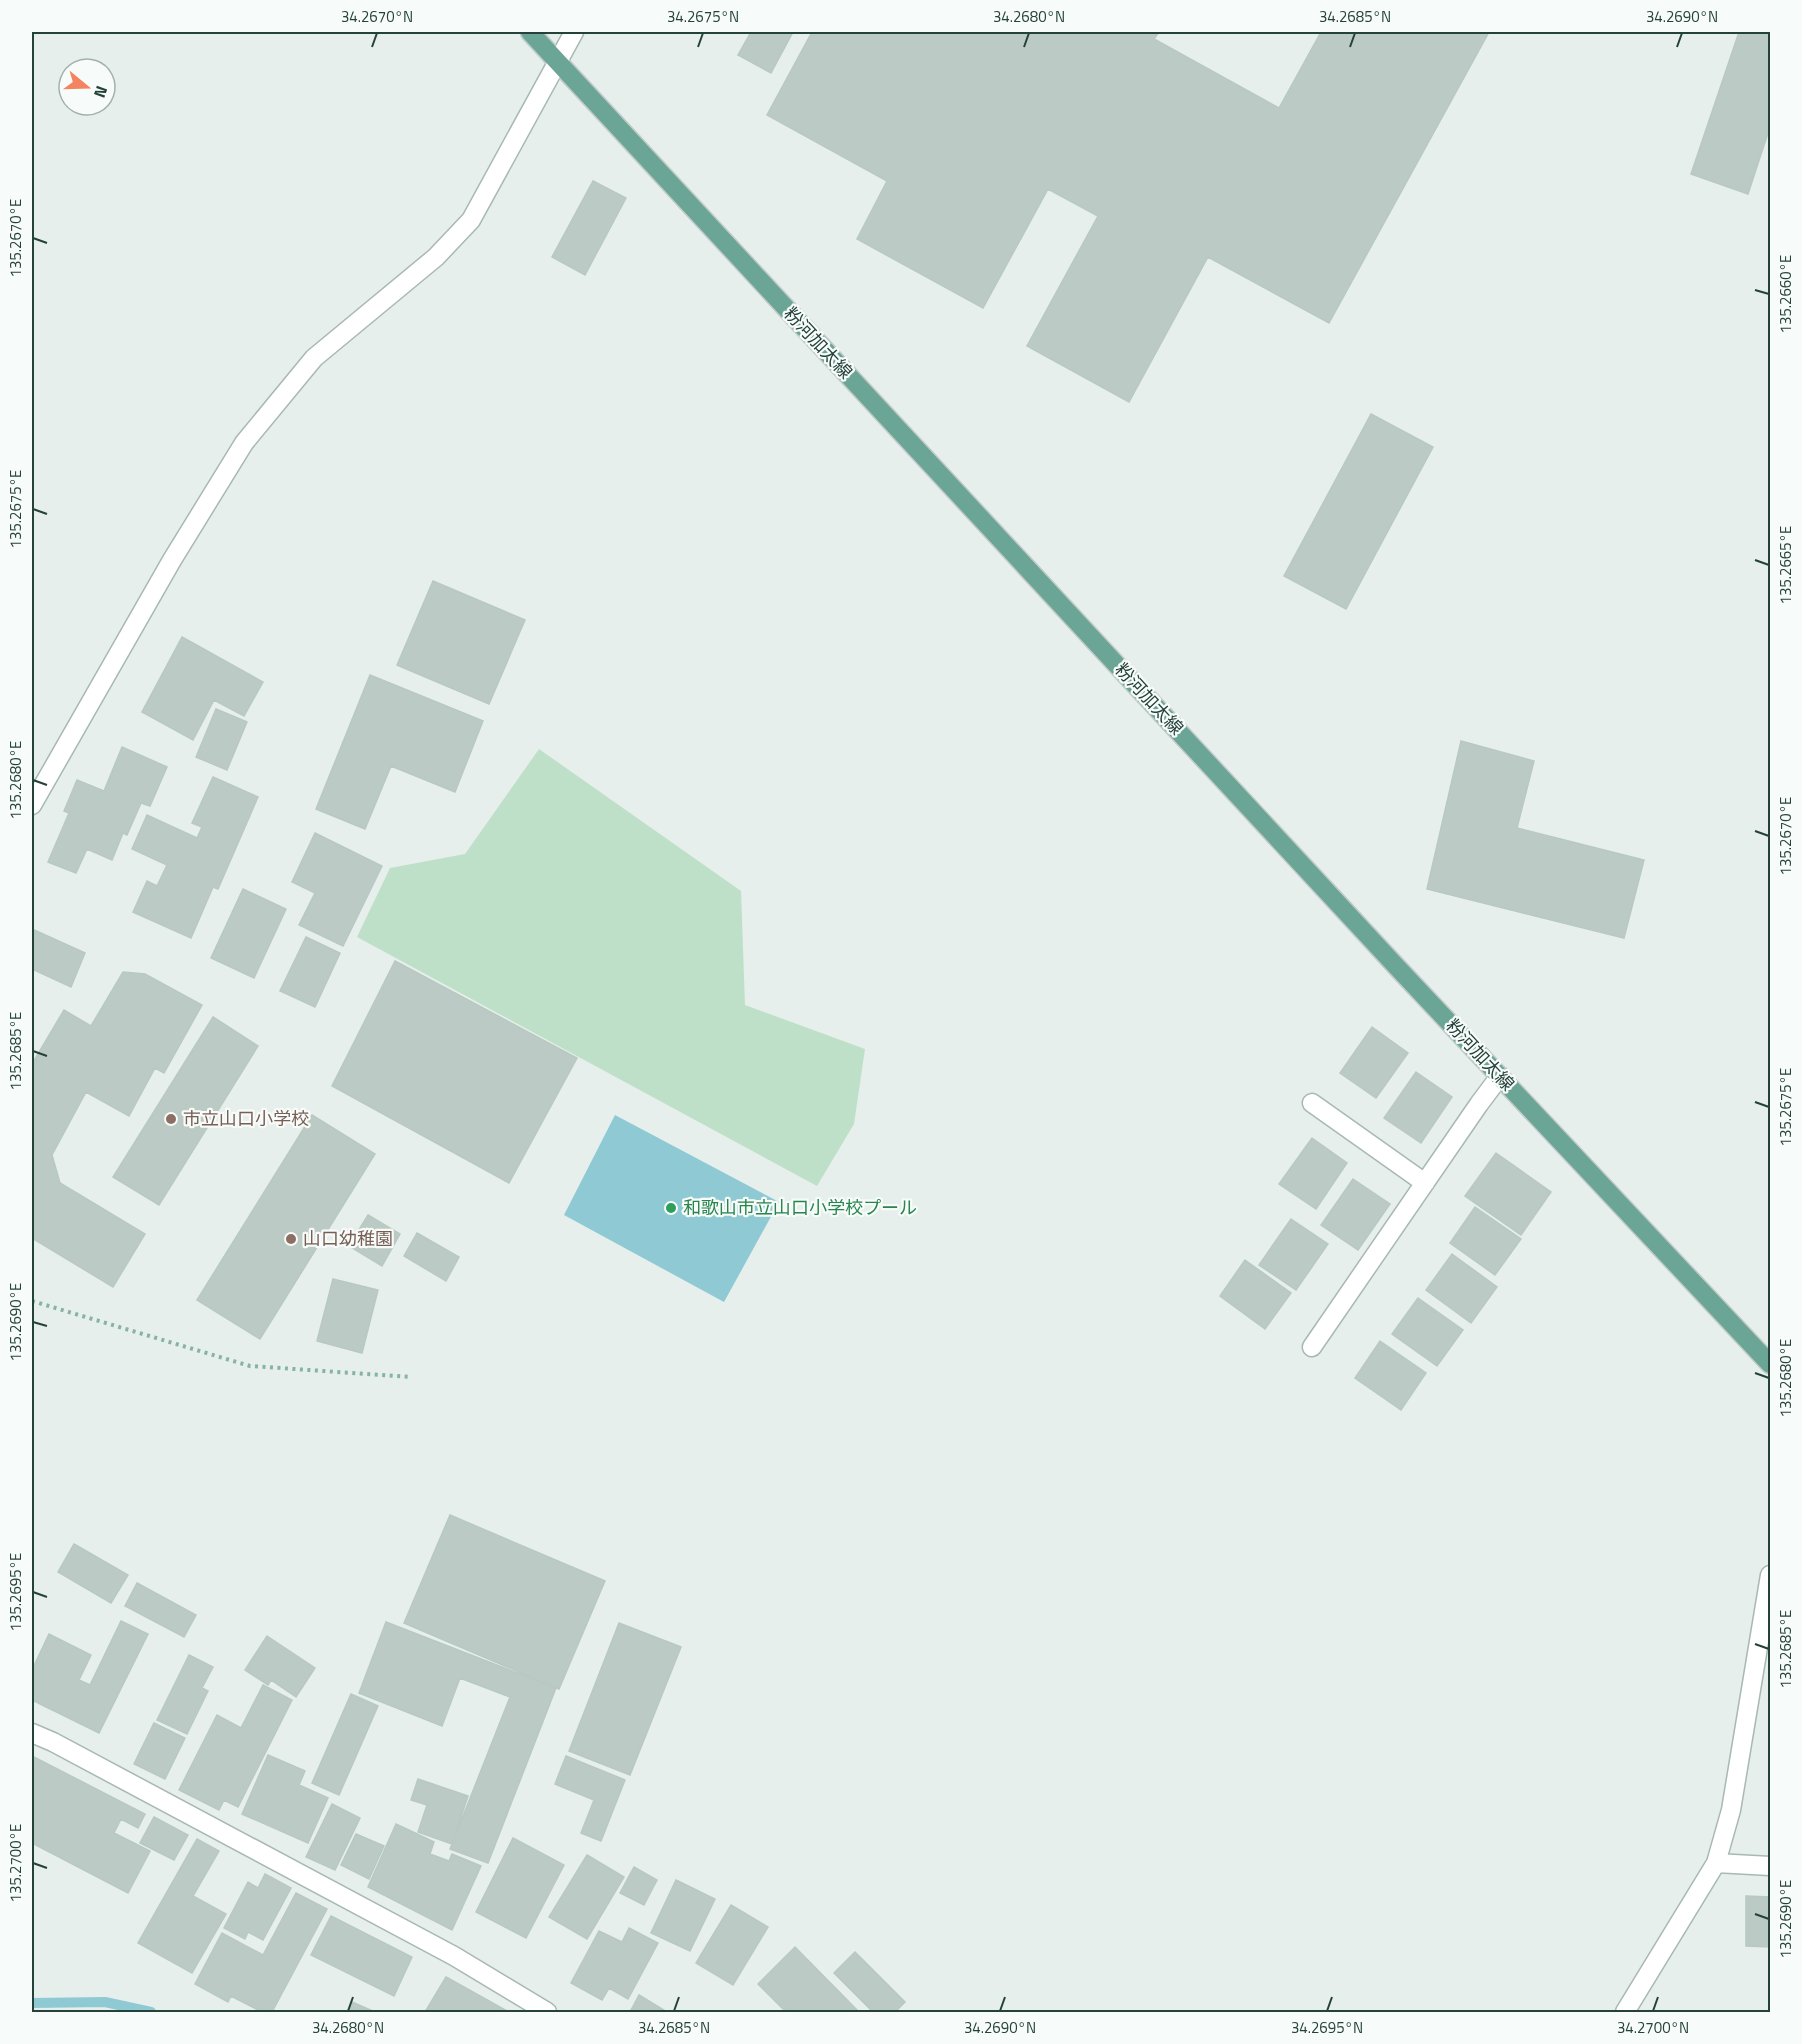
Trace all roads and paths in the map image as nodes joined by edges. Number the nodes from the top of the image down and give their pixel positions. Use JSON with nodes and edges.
{"nodes":[{"id":1,"x":530,"y":32,"type":"edge"},
{"id":2,"x":574,"y":32,"type":"edge"},
{"id":3,"x":558,"y":63,"type":"junction"},
{"id":4,"x":32,"y":805,"type":"edge"},
{"id":5,"x":1500,"y":1076,"type":"junction"},
{"id":6,"x":1312,"y":1103,"type":"dead end"},
{"id":7,"x":1425,"y":1183,"type":"junction"},
{"id":8,"x":32,"y":1301,"type":"edge"},
{"id":9,"x":1312,"y":1347,"type":"dead end"},
{"id":10,"x":1770,"y":1364,"type":"edge"},
{"id":11,"x":412,"y":1377,"type":"dead end"},
{"id":12,"x":1770,"y":1575,"type":"edge"},
{"id":13,"x":32,"y":1733,"type":"edge"},
{"id":14,"x":1716,"y":1863,"type":"junction"},
{"id":15,"x":1770,"y":1866,"type":"edge"},
{"id":16,"x":547,"y":2013,"type":"edge"},
{"id":17,"x":1625,"y":2013,"type":"edge"}],
"edges":[{"from":1,"to":3,"type":"main road","name":"粉河加太線"},
{"from":2,"to":3,"type":"street"},
{"from":3,"to":4,"type":"street"},
{"from":3,"to":5,"type":"main road","name":"粉河加太線"},
{"from":5,"to":7,"type":"street"},
{"from":5,"to":10,"type":"main road","name":"粉河加太線"},
{"from":6,"to":7,"type":"street"},
{"from":7,"to":9,"type":"street"},
{"from":8,"to":11,"type":"path"},
{"from":12,"to":14,"type":"street"},
{"from":13,"to":16,"type":"street"},
{"from":14,"to":15,"type":"street"},
{"from":14,"to":17,"type":"street"}]}
